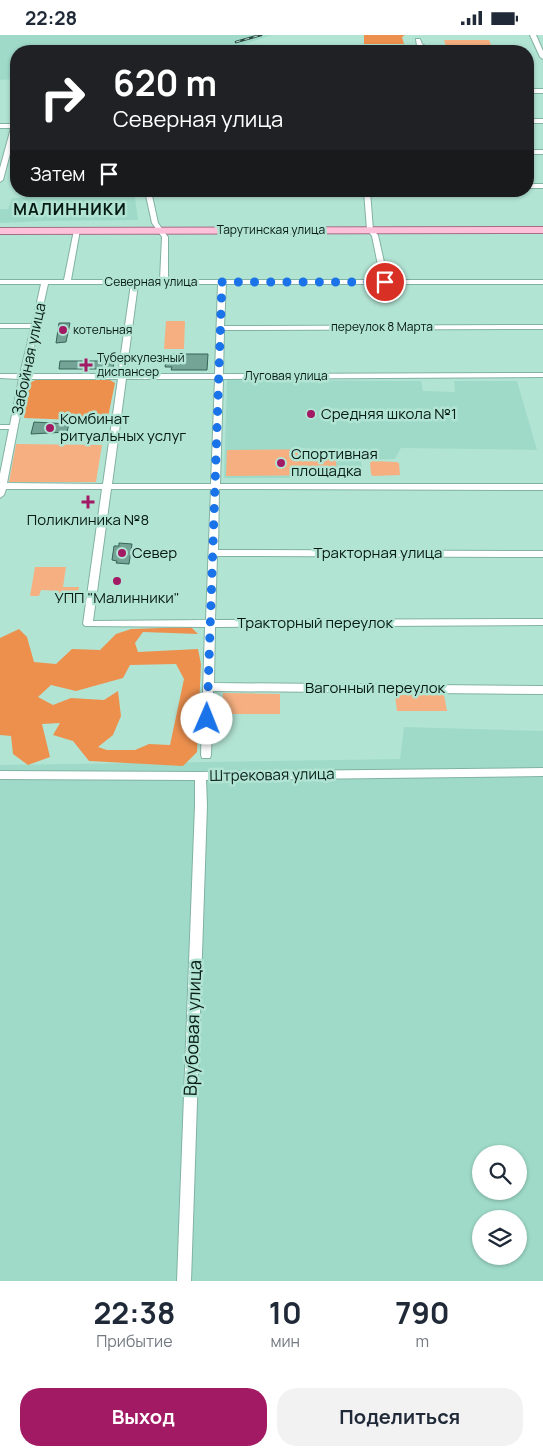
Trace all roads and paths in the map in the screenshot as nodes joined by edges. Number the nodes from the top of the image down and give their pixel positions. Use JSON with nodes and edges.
{"nodes":[{"id":1,"x":533,"y":35,"type":"edge"},
{"id":2,"x":418,"y":40,"type":"dead end"},
{"id":3,"x":419,"y":45,"type":"edge"},
{"id":4,"x":543,"y":57,"type":"edge"},
{"id":5,"x":10,"y":144,"type":"edge"},
{"id":6,"x":0,"y":153,"type":"edge"},
{"id":7,"x":8,"y":153,"type":"junction"},
{"id":8,"x":0,"y":178,"type":"edge"},
{"id":9,"x":149,"y":197,"type":"edge"},
{"id":10,"x":367,"y":197,"type":"edge"},
{"id":11,"x":370,"y":230,"type":"junction"},
{"id":12,"x":543,"y":230,"type":"edge"},
{"id":13,"x":0,"y":231,"type":"edge"},
{"id":14,"x":77,"y":231,"type":"junction"},
{"id":15,"x":159,"y":231,"type":"junction"},
{"id":16,"x":0,"y":282,"type":"edge"},
{"id":17,"x":46,"y":282,"type":"junction"},
{"id":18,"x":67,"y":282,"type":"junction"},
{"id":19,"x":135,"y":282,"type":"junction"},
{"id":20,"x":164,"y":282,"type":"junction"},
{"id":21,"x":222,"y":282,"type":"junction"},
{"id":22,"x":385,"y":282,"type":"junction"},
{"id":23,"x":543,"y":282,"type":"edge"},
{"id":24,"x":0,"y":326,"type":"edge"},
{"id":25,"x":35,"y":326,"type":"junction"},
{"id":26,"x":543,"y":327,"type":"edge"},
{"id":27,"x":220,"y":328,"type":"junction"},
{"id":28,"x":0,"y":375,"type":"edge"},
{"id":29,"x":543,"y":375,"type":"edge"},
{"id":30,"x":25,"y":376,"type":"junction"},
{"id":31,"x":218,"y":376,"type":"junction"},
{"id":32,"x":122,"y":377,"type":"junction"},
{"id":33,"x":0,"y":427,"type":"edge"},
{"id":34,"x":14,"y":427,"type":"junction"},
{"id":35,"x":106,"y":486,"type":"junction"},
{"id":36,"x":214,"y":486,"type":"junction"},
{"id":37,"x":543,"y":487,"type":"edge"},
{"id":38,"x":1,"y":489,"type":"edge"},
{"id":39,"x":212,"y":553,"type":"junction"},
{"id":40,"x":543,"y":553,"type":"edge"},
{"id":41,"x":211,"y":623,"type":"junction"},
{"id":42,"x":543,"y":623,"type":"edge"},
{"id":43,"x":208,"y":687,"type":"junction"},
{"id":44,"x":543,"y":690,"type":"edge"},
{"id":45,"x":206,"y":755,"type":"dead end"},
{"id":46,"x":543,"y":772,"type":"edge"},
{"id":47,"x":0,"y":775,"type":"edge"},
{"id":48,"x":200,"y":776,"type":"junction"},
{"id":49,"x":184,"y":1281,"type":"edge"}],
"edges":[{"from":1,"to":4,"type":"street"},
{"from":2,"to":3,"type":"street"},
{"from":5,"to":7,"type":"street"},
{"from":6,"to":7,"type":"street"},
{"from":7,"to":8,"type":"street"},
{"from":9,"to":15,"type":"street"},
{"from":10,"to":11,"type":"street"},
{"from":11,"to":12,"type":"main road","name":"Тарутинская улица"},
{"from":11,"to":15,"type":"main road","name":"Тарутинская улица"},
{"from":11,"to":22,"type":"street"},
{"from":13,"to":14,"type":"main road","name":"Тарутинская улица"},
{"from":14,"to":15,"type":"main road","name":"Тарутинская улица"},
{"from":14,"to":18,"type":"street"},
{"from":15,"to":20,"type":"street"},
{"from":16,"to":17,"type":"street","name":"Северная улица"},
{"from":17,"to":18,"type":"street","name":"Северная улица"},
{"from":17,"to":25,"type":"street","name":"Забойная улица"},
{"from":18,"to":19,"type":"street","name":"Северная улица"},
{"from":19,"to":20,"type":"street","name":"Северная улица"},
{"from":19,"to":32,"type":"street"},
{"from":20,"to":21,"type":"street","name":"Северная улица"},
{"from":21,"to":22,"type":"street","name":"Северная улица"},
{"from":21,"to":27,"type":"street"},
{"from":22,"to":23,"type":"street","name":"Северная улица"},
{"from":24,"to":25,"type":"street"},
{"from":25,"to":30,"type":"street","name":"Забойная улица"},
{"from":26,"to":27,"type":"street","name":"переулок 8 Марта"},
{"from":27,"to":31,"type":"street"},
{"from":28,"to":30,"type":"street","name":"Луговая улица"},
{"from":29,"to":31,"type":"street","name":"Луговая улица"},
{"from":30,"to":32,"type":"street","name":"Луговая улица"},
{"from":30,"to":34,"type":"street","name":"Забойная улица"},
{"from":31,"to":32,"type":"street","name":"Луговая улица"},
{"from":31,"to":36,"type":"street"},
{"from":32,"to":35,"type":"street"},
{"from":33,"to":34,"type":"street"},
{"from":34,"to":38,"type":"street","name":"Забойная улица"},
{"from":35,"to":36,"type":"street"},
{"from":35,"to":38,"type":"street"},
{"from":35,"to":41,"type":"street","name":"Тракторный переулок"},
{"from":36,"to":37,"type":"street"},
{"from":36,"to":39,"type":"street"},
{"from":39,"to":40,"type":"street","name":"Тракторная улица"},
{"from":39,"to":41,"type":"street"},
{"from":41,"to":42,"type":"street","name":"Тракторный переулок"},
{"from":41,"to":43,"type":"street"},
{"from":43,"to":44,"type":"street","name":"Вагонный переулок"},
{"from":43,"to":45,"type":"street"},
{"from":46,"to":48,"type":"street","name":"Штрековая улица"},
{"from":47,"to":48,"type":"street","name":"Штрековая улица"},
{"from":48,"to":49,"type":"street","name":"Врубовая улица"}]}
